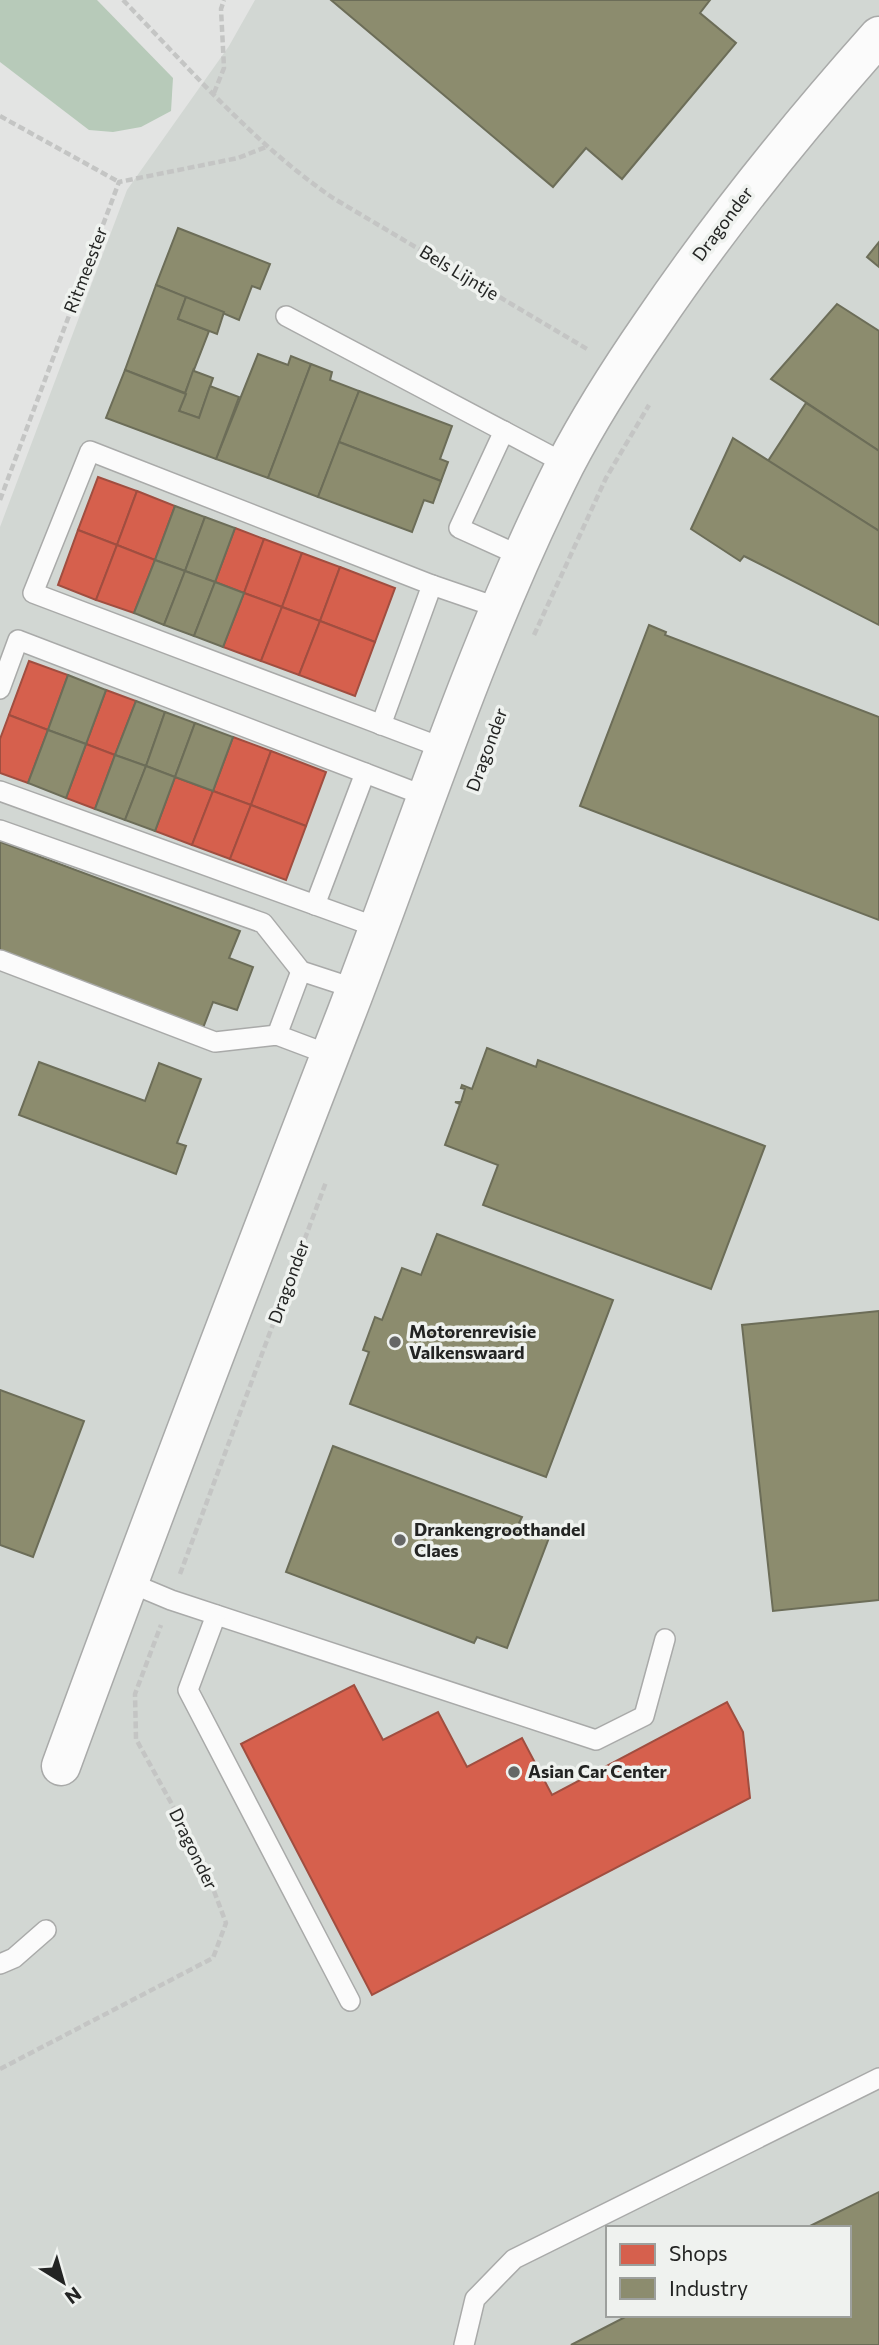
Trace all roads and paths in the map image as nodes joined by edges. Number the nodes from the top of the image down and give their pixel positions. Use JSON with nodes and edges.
{"nodes":[{"id":1,"x":123,"y":0,"type":"edge"},
{"id":2,"x":224,"y":0,"type":"edge"},
{"id":3,"x":879,"y":36,"type":"edge"},
{"id":4,"x":214,"y":93,"type":"junction"},
{"id":5,"x":0,"y":116,"type":"edge"},
{"id":6,"x":266,"y":146,"type":"junction"},
{"id":7,"x":119,"y":182,"type":"junction"},
{"id":8,"x":286,"y":316,"type":"dead end"},
{"id":9,"x":621,"y":369,"type":"junction"},
{"id":10,"x":504,"y":431,"type":"junction"},
{"id":11,"x":566,"y":464,"type":"junction"},
{"id":12,"x":0,"y":500,"type":"edge"},
{"id":13,"x":523,"y":557,"type":"junction"},
{"id":14,"x":432,"y":585,"type":"junction"},
{"id":15,"x":499,"y":608,"type":"junction"},
{"id":16,"x":533,"y":637,"type":"dead end"},
{"id":17,"x":0,"y":689,"type":"edge"},
{"id":18,"x":381,"y":725,"type":"junction"},
{"id":19,"x":443,"y":748,"type":"junction"},
{"id":20,"x":365,"y":773,"type":"junction"},
{"id":21,"x":0,"y":791,"type":"edge"},
{"id":22,"x":425,"y":796,"type":"junction"},
{"id":23,"x":0,"y":830,"type":"edge"},
{"id":24,"x":315,"y":905,"type":"junction"},
{"id":25,"x":379,"y":928,"type":"junction"},
{"id":26,"x":0,"y":960,"type":"edge"},
{"id":27,"x":301,"y":971,"type":"junction"},
{"id":28,"x":356,"y":989,"type":"junction"},
{"id":29,"x":277,"y":1035,"type":"junction"},
{"id":30,"x":330,"y":1055,"type":"junction"},
{"id":31,"x":331,"y":1169,"type":"dead end"},
{"id":32,"x":128,"y":1582,"type":"junction"},
{"id":33,"x":171,"y":1600,"type":"junction"},
{"id":34,"x":216,"y":1615,"type":"junction"},
{"id":35,"x":666,"y":1639,"type":"dead end"},
{"id":36,"x":61,"y":1766,"type":"dead end"},
{"id":37,"x":47,"y":1930,"type":"dead end"},
{"id":38,"x":0,"y":1964,"type":"edge"},
{"id":39,"x":350,"y":2001,"type":"dead end"},
{"id":40,"x":0,"y":2069,"type":"edge"},
{"id":41,"x":879,"y":2078,"type":"edge"},
{"id":42,"x":464,"y":2345,"type":"edge"}],
"edges":[{"from":1,"to":4,"type":"path","name":"Bels Lijntje"},
{"from":2,"to":4,"type":"path"},
{"from":3,"to":9,"type":"street","name":"Dragonder"},
{"from":4,"to":6,"type":"path","name":"Bels Lijntje"},
{"from":5,"to":7,"type":"path"},
{"from":6,"to":7,"type":"path"},
{"from":6,"to":9,"type":"path","name":"Bels Lijntje"},
{"from":7,"to":12,"type":"path","name":"Ritmeester"},
{"from":8,"to":10,"type":"lane"},
{"from":9,"to":11,"type":"street","name":"Dragonder"},
{"from":9,"to":16,"type":"path","name":"Bels Lijntje"},
{"from":10,"to":11,"type":"lane"},
{"from":10,"to":13,"type":"lane"},
{"from":11,"to":13,"type":"street","name":"Dragonder"},
{"from":13,"to":15,"type":"street","name":"Dragonder"},
{"from":14,"to":15,"type":"lane"},
{"from":14,"to":18,"type":"lane"},
{"from":14,"to":18,"type":"lane"},
{"from":15,"to":19,"type":"street","name":"Dragonder"},
{"from":17,"to":20,"type":"lane"},
{"from":18,"to":19,"type":"lane"},
{"from":19,"to":22,"type":"street","name":"Dragonder"},
{"from":20,"to":22,"type":"lane"},
{"from":20,"to":24,"type":"lane"},
{"from":21,"to":24,"type":"lane"},
{"from":22,"to":25,"type":"street","name":"Dragonder"},
{"from":23,"to":27,"type":"lane"},
{"from":24,"to":25,"type":"lane"},
{"from":25,"to":28,"type":"street","name":"Dragonder"},
{"from":26,"to":29,"type":"lane"},
{"from":27,"to":28,"type":"lane"},
{"from":27,"to":29,"type":"lane"},
{"from":28,"to":30,"type":"street","name":"Dragonder"},
{"from":29,"to":30,"type":"lane"},
{"from":30,"to":32,"type":"street","name":"Dragonder"},
{"from":31,"to":33,"type":"path","name":"Dragonder"},
{"from":32,"to":33,"type":"lane"},
{"from":32,"to":36,"type":"street","name":"Dragonder"},
{"from":33,"to":34,"type":"lane"},
{"from":33,"to":40,"type":"path","name":"Dragonder"},
{"from":34,"to":35,"type":"lane"},
{"from":34,"to":39,"type":"lane"},
{"from":37,"to":38,"type":"lane"},
{"from":41,"to":42,"type":"lane"}]}
